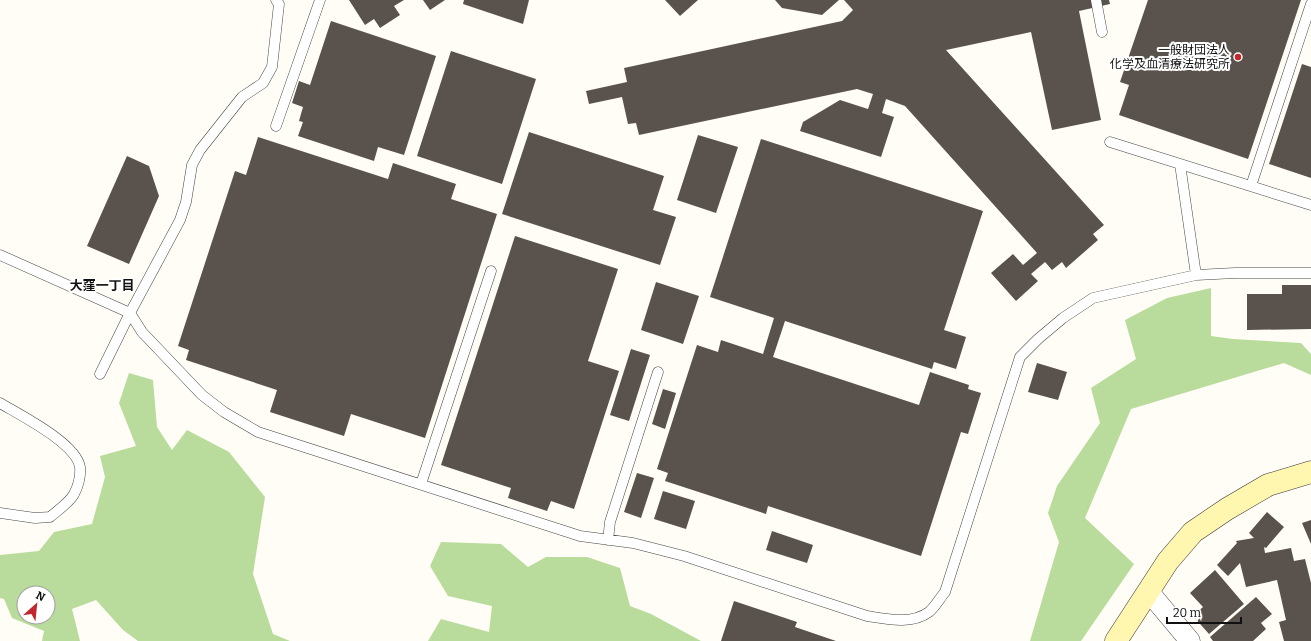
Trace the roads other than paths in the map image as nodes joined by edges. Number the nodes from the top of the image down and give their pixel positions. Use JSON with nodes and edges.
{"nodes":[{"id":1,"x":276,"y":0,"type":"edge"},
{"id":2,"x":320,"y":0,"type":"edge"},
{"id":3,"x":1096,"y":0,"type":"edge"},
{"id":4,"x":1311,"y":4,"type":"edge"},
{"id":5,"x":1102,"y":32,"type":"dead end"},
{"id":6,"x":276,"y":126,"type":"dead end"},
{"id":7,"x":1110,"y":142,"type":"dead end"},
{"id":8,"x":1180,"y":164,"type":"junction"},
{"id":9,"x":1251,"y":186,"type":"junction"},
{"id":10,"x":1311,"y":206,"type":"edge"},
{"id":11,"x":0,"y":255,"type":"edge"},
{"id":12,"x":492,"y":271,"type":"dead end"},
{"id":13,"x":1311,"y":273,"type":"edge"},
{"id":14,"x":1196,"y":275,"type":"junction"},
{"id":15,"x":130,"y":313,"type":"junction"},
{"id":16,"x":658,"y":372,"type":"dead end"},
{"id":17,"x":100,"y":374,"type":"dead end"},
{"id":18,"x":0,"y":403,"type":"edge"},
{"id":19,"x":1311,"y":472,"type":"edge"},
{"id":20,"x":421,"y":484,"type":"junction"},
{"id":21,"x":0,"y":513,"type":"edge"},
{"id":22,"x":608,"y":540,"type":"junction"},
{"id":23,"x":1149,"y":592,"type":"junction"},
{"id":24,"x":1116,"y":641,"type":"edge"},
{"id":25,"x":1190,"y":641,"type":"edge"}],
"edges":[{"from":1,"to":15,"type":"lane"},
{"from":2,"to":6,"type":"lane"},
{"from":3,"to":5,"type":"lane"},
{"from":4,"to":9,"type":"lane"},
{"from":7,"to":8,"type":"lane"},
{"from":8,"to":9,"type":"lane"},
{"from":8,"to":14,"type":"lane"},
{"from":9,"to":10,"type":"lane"},
{"from":11,"to":15,"type":"lane"},
{"from":12,"to":20,"type":"lane"},
{"from":13,"to":14,"type":"lane"},
{"from":14,"to":22,"type":"lane"},
{"from":15,"to":17,"type":"lane"},
{"from":15,"to":20,"type":"lane"},
{"from":16,"to":22,"type":"lane"},
{"from":18,"to":21,"type":"lane"},
{"from":19,"to":23,"type":"street"},
{"from":20,"to":22,"type":"lane"},
{"from":23,"to":24,"type":"street"},
{"from":23,"to":25,"type":"street"}]}
